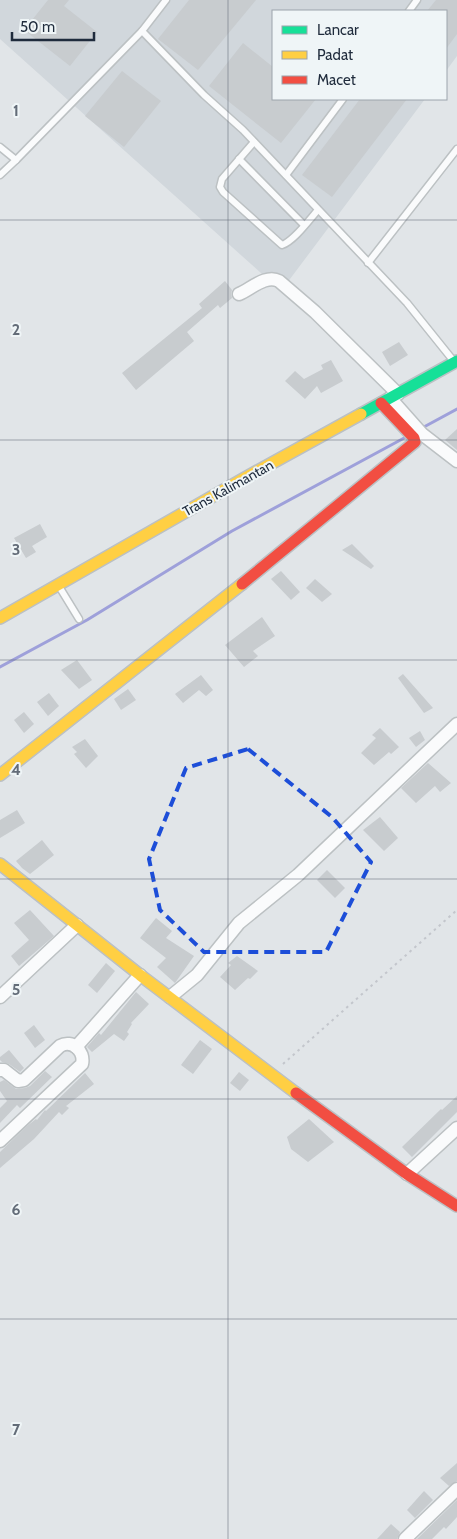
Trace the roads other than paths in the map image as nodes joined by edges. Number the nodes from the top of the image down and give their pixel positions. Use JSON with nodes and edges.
{"nodes":[{"id":1,"x":166,"y":0,"type":"edge"},
{"id":2,"x":142,"y":31,"type":"junction"},
{"id":3,"x":342,"y":100,"type":"edge"},
{"id":4,"x":254,"y":142,"type":"junction"},
{"id":5,"x":0,"y":147,"type":"edge"},
{"id":6,"x":457,"y":149,"type":"edge"},
{"id":7,"x":239,"y":159,"type":"junction"},
{"id":8,"x":16,"y":160,"type":"junction"},
{"id":9,"x":0,"y":175,"type":"edge"},
{"id":10,"x":286,"y":175,"type":"junction"},
{"id":11,"x":318,"y":210,"type":"junction"},
{"id":12,"x":304,"y":225,"type":"junction"},
{"id":13,"x":368,"y":263,"type":"junction"},
{"id":14,"x":239,"y":294,"type":"dead end"},
{"id":15,"x":456,"y":361,"type":"edge"},
{"id":16,"x":389,"y":398,"type":"junction"},
{"id":17,"x":414,"y":432,"type":"junction"},
{"id":18,"x":457,"y":461,"type":"edge"},
{"id":19,"x":58,"y":585,"type":"junction"},
{"id":20,"x":0,"y":618,"type":"edge"},
{"id":21,"x":79,"y":619,"type":"dead end"},
{"id":22,"x":457,"y":724,"type":"edge"},
{"id":23,"x":0,"y":775,"type":"edge"},
{"id":24,"x":0,"y":865,"type":"edge"},
{"id":25,"x":77,"y":925,"type":"junction"},
{"id":26,"x":140,"y":975,"type":"junction"},
{"id":27,"x":170,"y":997,"type":"junction"},
{"id":28,"x":0,"y":998,"type":"edge"},
{"id":29,"x":76,"y":1047,"type":"junction"},
{"id":30,"x":0,"y":1070,"type":"edge"},
{"id":31,"x":457,"y":1128,"type":"edge"},
{"id":32,"x":0,"y":1140,"type":"edge"},
{"id":33,"x":407,"y":1174,"type":"junction"},
{"id":34,"x":457,"y":1206,"type":"edge"},
{"id":35,"x":457,"y":1489,"type":"edge"},
{"id":36,"x":405,"y":1539,"type":"edge"}],
"edges":[{"from":1,"to":2,"type":"lane"},
{"from":2,"to":4,"type":"lane"},
{"from":2,"to":8,"type":"lane"},
{"from":3,"to":10,"type":"lane"},
{"from":4,"to":7,"type":"lane"},
{"from":4,"to":10,"type":"lane"},
{"from":5,"to":8,"type":"lane"},
{"from":6,"to":13,"type":"lane"},
{"from":7,"to":12,"type":"lane"},
{"from":7,"to":12,"type":"lane"},
{"from":8,"to":9,"type":"lane"},
{"from":10,"to":11,"type":"lane"},
{"from":11,"to":12,"type":"lane"},
{"from":11,"to":13,"type":"lane"},
{"from":13,"to":15,"type":"lane"},
{"from":14,"to":16,"type":"street"},
{"from":15,"to":16,"type":"main road","name":"Trans Kalimantan"},
{"from":16,"to":17,"type":"street"},
{"from":16,"to":19,"type":"main road","name":"Trans Kalimantan"},
{"from":17,"to":18,"type":"street"},
{"from":17,"to":23,"type":"main road"},
{"from":19,"to":20,"type":"main road","name":"Trans Kalimantan"},
{"from":19,"to":21,"type":"lane"},
{"from":22,"to":27,"type":"street"},
{"from":24,"to":25,"type":"main road"},
{"from":25,"to":26,"type":"main road"},
{"from":25,"to":28,"type":"street"},
{"from":26,"to":27,"type":"main road"},
{"from":26,"to":29,"type":"street"},
{"from":27,"to":33,"type":"main road"},
{"from":29,"to":30,"type":"street"},
{"from":29,"to":32,"type":"street"},
{"from":31,"to":33,"type":"street"},
{"from":33,"to":34,"type":"main road"},
{"from":35,"to":36,"type":"street"}]}
